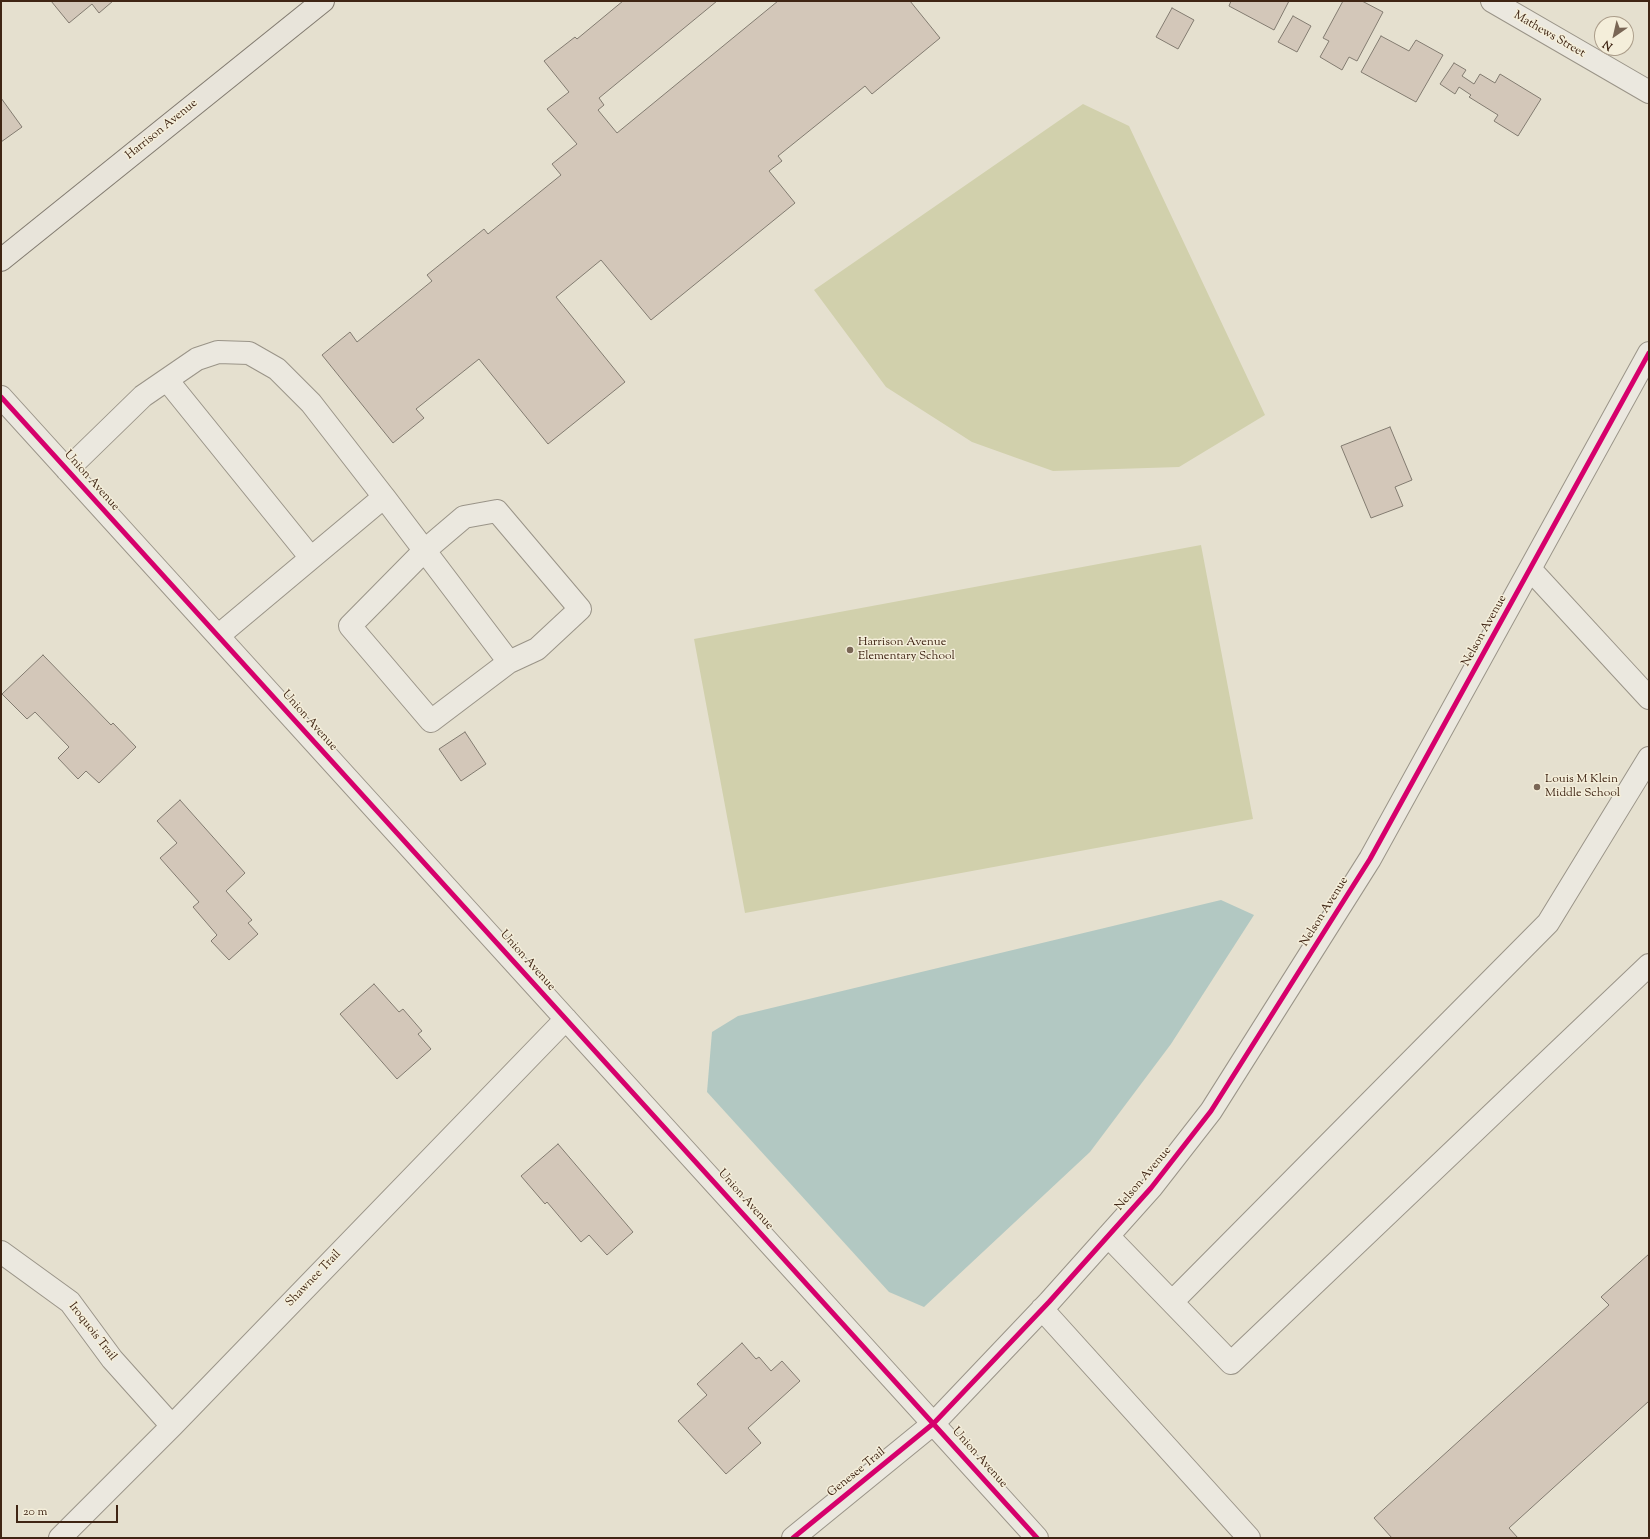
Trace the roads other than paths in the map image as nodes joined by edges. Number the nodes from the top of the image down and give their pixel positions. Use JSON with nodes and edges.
{"nodes":[{"id":1,"x":323,"y":1,"type":"edge"},
{"id":2,"x":1492,"y":1,"type":"edge"},
{"id":3,"x":1649,"y":92,"type":"edge"},
{"id":4,"x":1,"y":260,"type":"edge"},
{"id":5,"x":1649,"y":353,"type":"edge"},
{"id":6,"x":167,"y":380,"type":"junction"},
{"id":7,"x":1,"y":398,"type":"edge"},
{"id":8,"x":67,"y":470,"type":"junction"},
{"id":9,"x":384,"y":497,"type":"junction"},
{"id":10,"x":424,"y":551,"type":"junction"},
{"id":11,"x":311,"y":558,"type":"junction"},
{"id":12,"x":1530,"y":568,"type":"junction"},
{"id":13,"x":218,"y":636,"type":"junction"},
{"id":14,"x":509,"y":662,"type":"junction"},
{"id":15,"x":1649,"y":698,"type":"edge"},
{"id":16,"x":1649,"y":758,"type":"edge"},
{"id":17,"x":1649,"y":965,"type":"edge"},
{"id":18,"x":566,"y":1019,"type":"junction"},
{"id":19,"x":1108,"y":1236,"type":"junction"},
{"id":20,"x":1,"y":1252,"type":"edge"},
{"id":21,"x":1172,"y":1302,"type":"junction"},
{"id":22,"x":1042,"y":1309,"type":"junction"},
{"id":23,"x":934,"y":1422,"type":"junction"},
{"id":24,"x":172,"y":1426,"type":"junction"},
{"id":25,"x":60,"y":1538,"type":"edge"},
{"id":26,"x":793,"y":1538,"type":"edge"},
{"id":27,"x":1037,"y":1538,"type":"edge"},
{"id":28,"x":1249,"y":1538,"type":"edge"}],
"edges":[{"from":1,"to":4,"type":"main road","name":"Harrison Avenue"},
{"from":2,"to":3,"type":"street","name":"Mathews Street"},
{"from":5,"to":12,"type":"street","name":"Nelson Avenue"},
{"from":6,"to":8,"type":"street"},
{"from":6,"to":9,"type":"street"},
{"from":6,"to":11,"type":"street"},
{"from":7,"to":8,"type":"street","name":"Union Avenue"},
{"from":8,"to":13,"type":"street","name":"Union Avenue"},
{"from":9,"to":10,"type":"street"},
{"from":9,"to":11,"type":"street"},
{"from":10,"to":14,"type":"street"},
{"from":10,"to":14,"type":"street"},
{"from":10,"to":14,"type":"street"},
{"from":11,"to":13,"type":"street"},
{"from":12,"to":15,"type":"street"},
{"from":12,"to":19,"type":"street","name":"Nelson Avenue"},
{"from":13,"to":18,"type":"street","name":"Union Avenue"},
{"from":16,"to":21,"type":"street"},
{"from":17,"to":21,"type":"street"},
{"from":18,"to":23,"type":"street","name":"Union Avenue"},
{"from":18,"to":24,"type":"street","name":"Shawnee Trail"},
{"from":19,"to":21,"type":"street"},
{"from":19,"to":22,"type":"street","name":"Nelson Avenue"},
{"from":20,"to":24,"type":"street","name":"Iroquois Trail"},
{"from":22,"to":23,"type":"street","name":"Nelson Avenue"},
{"from":22,"to":28,"type":"street"},
{"from":23,"to":26,"type":"street","name":"Genesee Trail"},
{"from":23,"to":27,"type":"street","name":"Union Avenue"},
{"from":24,"to":25,"type":"street","name":"Shawnee Trail"}]}
